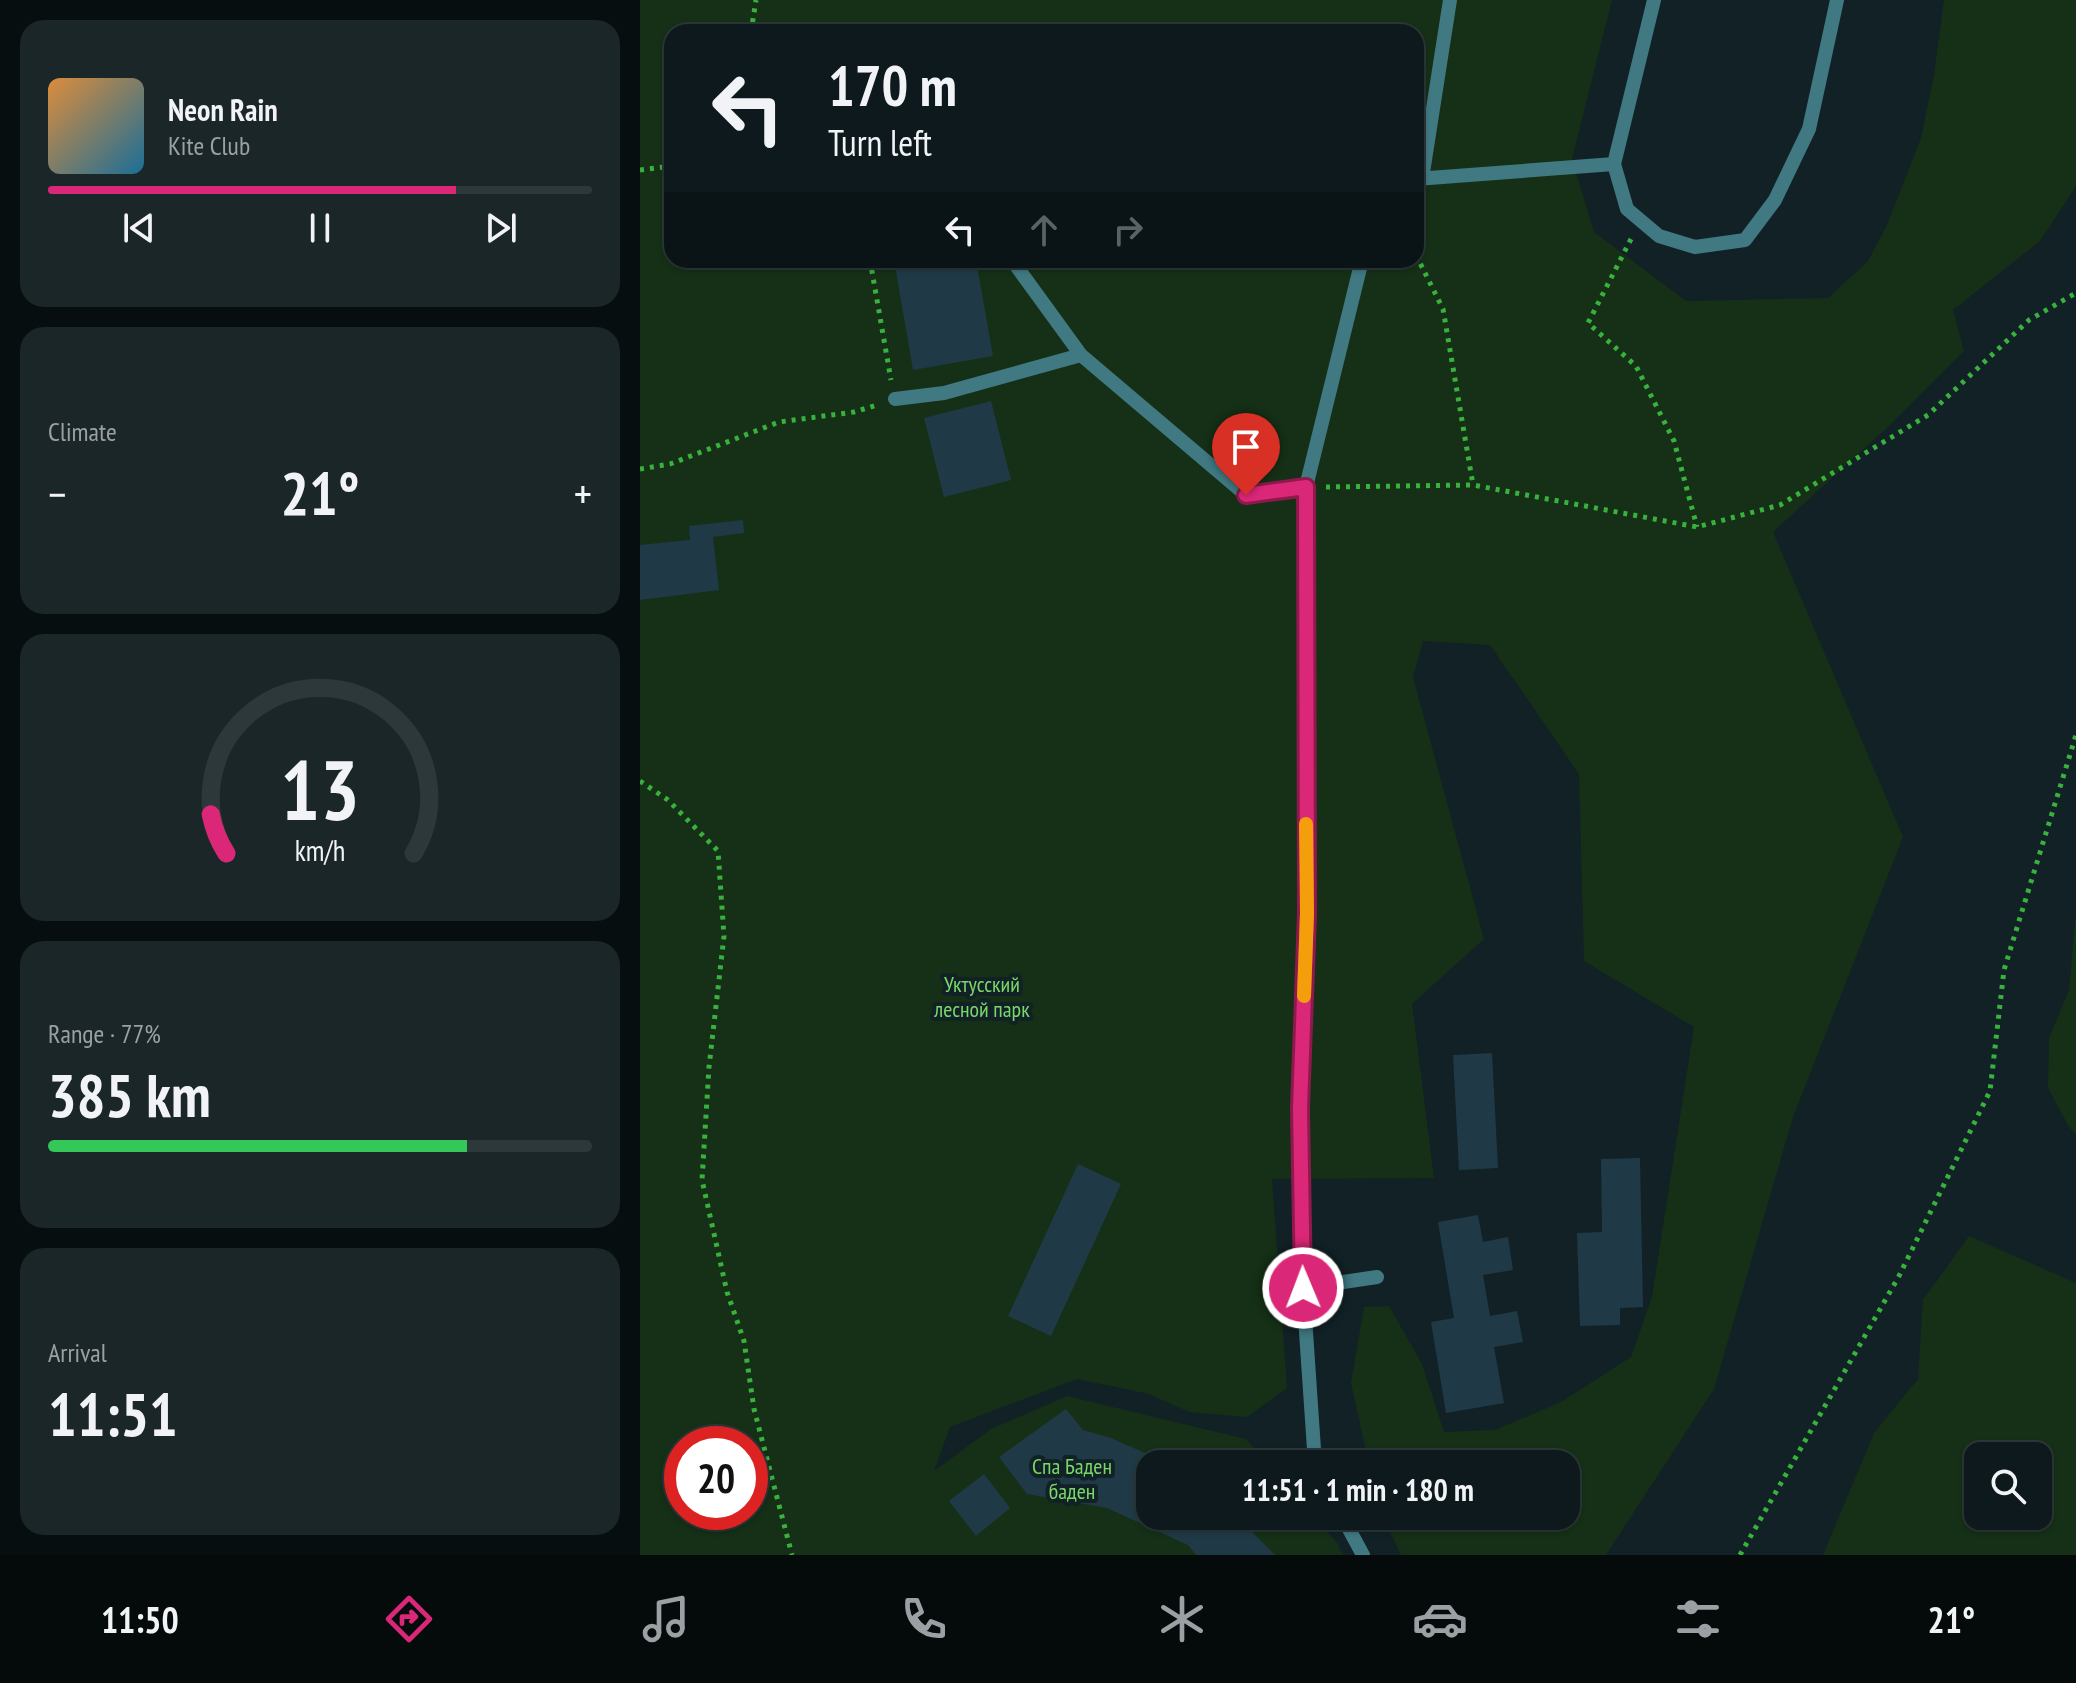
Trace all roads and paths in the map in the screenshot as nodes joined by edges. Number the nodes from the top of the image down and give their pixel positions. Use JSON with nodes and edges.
{"nodes":[{"id":1,"x":756,"y":0,"type":"edge"},
{"id":2,"x":1450,"y":0,"type":"edge"},
{"id":3,"x":1654,"y":0,"type":"edge"},
{"id":4,"x":1837,"y":0,"type":"edge"},
{"id":5,"x":752,"y":24,"type":"edge"},
{"id":6,"x":1424,"y":150,"type":"edge"},
{"id":7,"x":1614,"y":164,"type":"junction"},
{"id":8,"x":664,"y":167,"type":"edge"},
{"id":9,"x":640,"y":170,"type":"edge"},
{"id":10,"x":1424,"y":179,"type":"edge"},
{"id":11,"x":1640,"y":220,"type":"junction"},
{"id":12,"x":871,"y":268,"type":"edge"},
{"id":13,"x":1018,"y":268,"type":"edge"},
{"id":14,"x":1360,"y":268,"type":"edge"},
{"id":15,"x":1422,"y":268,"type":"edge"},
{"id":16,"x":2076,"y":293,"type":"edge"},
{"id":17,"x":1081,"y":355,"type":"junction"},
{"id":18,"x":895,"y":399,"type":"junction"},
{"id":19,"x":640,"y":469,"type":"edge"},
{"id":20,"x":1473,"y":485,"type":"junction"},
{"id":21,"x":1306,"y":487,"type":"junction"},
{"id":22,"x":1697,"y":527,"type":"junction"},
{"id":23,"x":2076,"y":735,"type":"edge"},
{"id":24,"x":640,"y":781,"type":"edge"},
{"id":25,"x":1377,"y":1277,"type":"dead end"},
{"id":26,"x":1303,"y":1288,"type":"junction"},
{"id":27,"x":1314,"y":1450,"type":"edge"},
{"id":28,"x":1350,"y":1530,"type":"edge"},
{"id":29,"x":792,"y":1555,"type":"edge"},
{"id":30,"x":1363,"y":1555,"type":"edge"},
{"id":31,"x":1740,"y":1555,"type":"edge"}],
"edges":[{"from":1,"to":5,"type":"path"},
{"from":2,"to":6,"type":"lane"},
{"from":3,"to":7,"type":"lane"},
{"from":4,"to":11,"type":"lane"},
{"from":7,"to":10,"type":"lane"},
{"from":7,"to":11,"type":"lane"},
{"from":8,"to":9,"type":"path"},
{"from":11,"to":22,"type":"path"},
{"from":12,"to":18,"type":"path"},
{"from":13,"to":17,"type":"lane"},
{"from":14,"to":21,"type":"lane"},
{"from":15,"to":20,"type":"path"},
{"from":16,"to":22,"type":"path"},
{"from":17,"to":18,"type":"lane"},
{"from":17,"to":21,"type":"lane"},
{"from":18,"to":19,"type":"path"},
{"from":20,"to":21,"type":"path"},
{"from":20,"to":22,"type":"path"},
{"from":21,"to":26,"type":"lane"},
{"from":23,"to":31,"type":"path"},
{"from":24,"to":29,"type":"path"},
{"from":25,"to":26,"type":"lane"},
{"from":26,"to":27,"type":"lane"},
{"from":28,"to":30,"type":"lane"}]}
